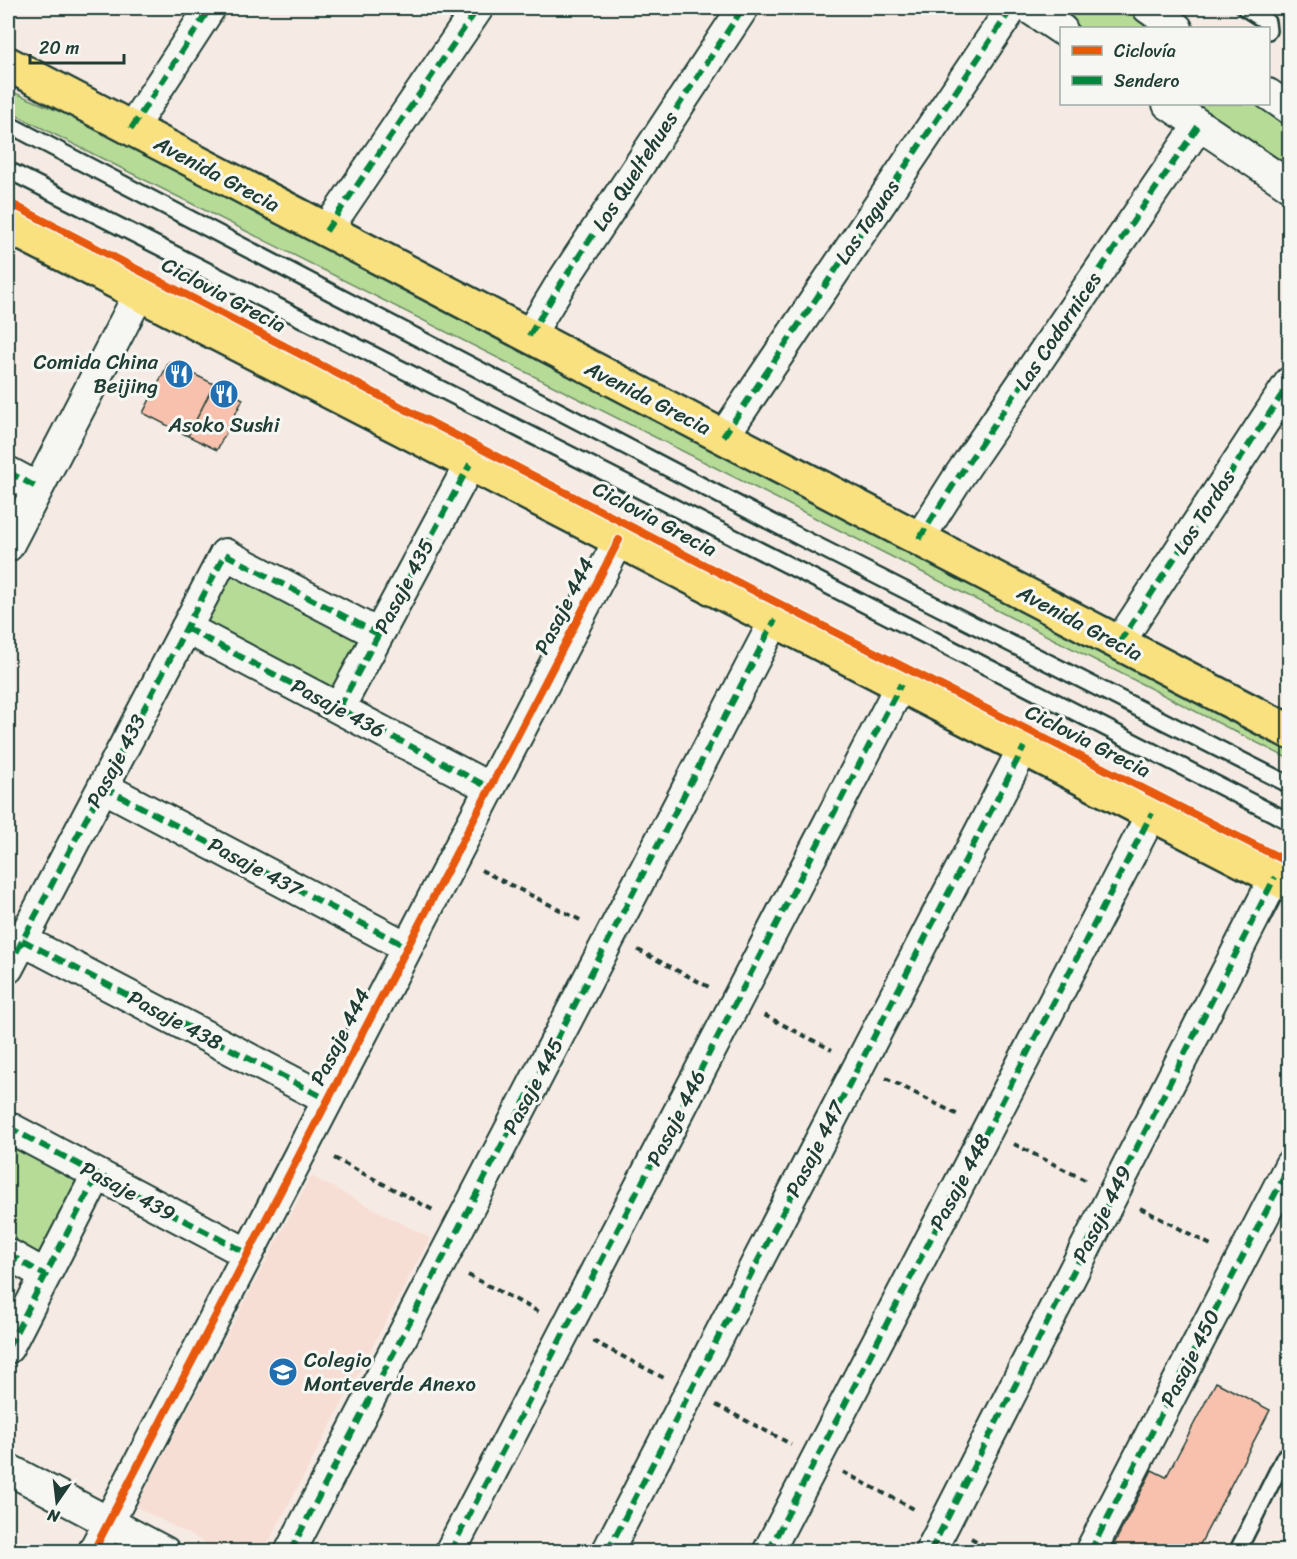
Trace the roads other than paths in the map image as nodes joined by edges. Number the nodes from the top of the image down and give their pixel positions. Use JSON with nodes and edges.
{"nodes":[{"id":1,"x":210,"y":8,"type":"edge"},
{"id":2,"x":478,"y":8,"type":"edge"},
{"id":3,"x":743,"y":8,"type":"edge"},
{"id":4,"x":1012,"y":8,"type":"edge"},
{"id":5,"x":1029,"y":8,"type":"edge"},
{"id":6,"x":1148,"y":8,"type":"edge"},
{"id":7,"x":1245,"y":8,"type":"edge"},
{"id":8,"x":1176,"y":27,"type":"edge"},
{"id":9,"x":1268,"y":27,"type":"edge"},
{"id":10,"x":1060,"y":29,"type":"edge"},
{"id":11,"x":8,"y":64,"type":"edge"},
{"id":12,"x":1270,"y":95,"type":"edge"},
{"id":13,"x":1169,"y":105,"type":"edge"},
{"id":14,"x":1290,"y":109,"type":"edge"},
{"id":15,"x":8,"y":124,"type":"edge"},
{"id":16,"x":1199,"y":125,"type":"junction"},
{"id":17,"x":131,"y":129,"type":"junction"},
{"id":18,"x":8,"y":170,"type":"edge"},
{"id":19,"x":1290,"y":186,"type":"edge"},
{"id":20,"x":8,"y":226,"type":"edge"},
{"id":21,"x":326,"y":231,"type":"junction"},
{"id":22,"x":139,"y":294,"type":"junction"},
{"id":23,"x":528,"y":336,"type":"junction"},
{"id":24,"x":1290,"y":382,"type":"edge"},
{"id":25,"x":723,"y":437,"type":"junction"},
{"id":26,"x":470,"y":464,"type":"junction"},
{"id":27,"x":8,"y":472,"type":"edge"},
{"id":28,"x":38,"y":488,"type":"junction"},
{"id":29,"x":919,"y":539,"type":"junction"},
{"id":30,"x":619,"y":540,"type":"junction"},
{"id":31,"x":8,"y":546,"type":"edge"},
{"id":32,"x":775,"y":620,"type":"junction"},
{"id":33,"x":186,"y":628,"type":"junction"},
{"id":34,"x":378,"y":634,"type":"junction"},
{"id":35,"x":1119,"y":643,"type":"junction"},
{"id":36,"x":901,"y":684,"type":"junction"},
{"id":37,"x":339,"y":708,"type":"junction"},
{"id":38,"x":1290,"y":732,"type":"edge"},
{"id":39,"x":1024,"y":747,"type":"junction"},
{"id":40,"x":1290,"y":785,"type":"edge"},
{"id":41,"x":103,"y":787,"type":"junction"},
{"id":42,"x":490,"y":788,"type":"junction"},
{"id":43,"x":1152,"y":813,"type":"junction"},
{"id":44,"x":1290,"y":822,"type":"edge"},
{"id":45,"x":1282,"y":881,"type":"edge"},
{"id":46,"x":22,"y":940,"type":"junction"},
{"id":47,"x":407,"y":947,"type":"junction"},
{"id":48,"x":8,"y":969,"type":"edge"},
{"id":49,"x":328,"y":1100,"type":"junction"},
{"id":50,"x":8,"y":1127,"type":"edge"},
{"id":51,"x":1290,"y":1166,"type":"edge"},
{"id":52,"x":97,"y":1175,"type":"junction"},
{"id":53,"x":8,"y":1254,"type":"edge"},
{"id":54,"x":248,"y":1254,"type":"junction"},
{"id":55,"x":45,"y":1275,"type":"junction"},
{"id":56,"x":8,"y":1348,"type":"edge"},
{"id":57,"x":1285,"y":1456,"type":"dead end"},
{"id":58,"x":8,"y":1469,"type":"edge"},
{"id":59,"x":109,"y":1522,"type":"junction"},
{"id":60,"x":93,"y":1551,"type":"edge"},
{"id":61,"x":165,"y":1551,"type":"edge"},
{"id":62,"x":290,"y":1551,"type":"edge"},
{"id":63,"x":450,"y":1551,"type":"edge"},
{"id":64,"x":607,"y":1551,"type":"edge"},
{"id":65,"x":768,"y":1551,"type":"edge"},
{"id":66,"x":930,"y":1551,"type":"edge"},
{"id":67,"x":1090,"y":1551,"type":"edge"},
{"id":68,"x":1237,"y":1551,"type":"edge"}],
"edges":[{"from":1,"to":17,"type":"street"},
{"from":2,"to":21,"type":"street"},
{"from":3,"to":23,"type":"street","name":"Los Queltehues"},
{"from":4,"to":25,"type":"street","name":"Las Taguas"},
{"from":5,"to":10,"type":"street"},
{"from":6,"to":8,"type":"street"},
{"from":7,"to":9,"type":"lane"},
{"from":11,"to":17,"type":"main road","name":"Avenida Grecia"},
{"from":12,"to":14,"type":"street"},
{"from":13,"to":16,"type":"street"},
{"from":15,"to":40,"type":"lane"},
{"from":16,"to":19,"type":"street"},
{"from":16,"to":29,"type":"street","name":"Las Codornices"},
{"from":17,"to":21,"type":"main road","name":"Avenida Grecia"},
{"from":18,"to":44,"type":"lane"},
{"from":20,"to":22,"type":"main road"},
{"from":21,"to":23,"type":"main road","name":"Avenida Grecia"},
{"from":22,"to":26,"type":"main road"},
{"from":22,"to":28,"type":"street"},
{"from":23,"to":25,"type":"main road","name":"Avenida Grecia"},
{"from":24,"to":35,"type":"street","name":"Los Tordos"},
{"from":25,"to":29,"type":"main road","name":"Avenida Grecia"},
{"from":26,"to":30,"type":"main road"},
{"from":26,"to":34,"type":"street","name":"Pasaje 435"},
{"from":27,"to":28,"type":"street"},
{"from":28,"to":31,"type":"street"},
{"from":29,"to":35,"type":"main road","name":"Avenida Grecia"},
{"from":30,"to":32,"type":"main road"},
{"from":30,"to":42,"type":"street","name":"Pasaje 444"},
{"from":32,"to":36,"type":"main road"},
{"from":32,"to":62,"type":"street","name":"Pasaje 445"},
{"from":33,"to":34,"type":"street","name":"Pasaje 433"},
{"from":33,"to":37,"type":"street","name":"Pasaje 436"},
{"from":33,"to":41,"type":"street","name":"Pasaje 433"},
{"from":34,"to":37,"type":"street","name":"Pasaje 435"},
{"from":35,"to":38,"type":"main road","name":"Avenida Grecia"},
{"from":36,"to":39,"type":"main road"},
{"from":36,"to":63,"type":"street","name":"Pasaje 446"},
{"from":37,"to":42,"type":"street","name":"Pasaje 436"},
{"from":39,"to":43,"type":"main road"},
{"from":39,"to":64,"type":"street","name":"Pasaje 447"},
{"from":41,"to":46,"type":"street","name":"Pasaje 433"},
{"from":41,"to":47,"type":"street","name":"Pasaje 437"},
{"from":42,"to":47,"type":"street","name":"Pasaje 444"},
{"from":43,"to":45,"type":"main road"},
{"from":43,"to":65,"type":"street","name":"Pasaje 448"},
{"from":45,"to":66,"type":"street","name":"Pasaje 449"},
{"from":46,"to":48,"type":"street","name":"Pasaje 433"},
{"from":46,"to":49,"type":"street","name":"Pasaje 438"},
{"from":47,"to":49,"type":"street","name":"Pasaje 444"},
{"from":49,"to":54,"type":"street","name":"Pasaje 444"},
{"from":50,"to":52,"type":"street","name":"Pasaje 439"},
{"from":51,"to":67,"type":"street","name":"Pasaje 450"},
{"from":52,"to":54,"type":"street","name":"Pasaje 439"},
{"from":52,"to":55,"type":"street"},
{"from":53,"to":55,"type":"street"},
{"from":54,"to":59,"type":"street","name":"Pasaje 444"},
{"from":55,"to":56,"type":"street"},
{"from":57,"to":68,"type":"lane"},
{"from":58,"to":59,"type":"street"},
{"from":59,"to":60,"type":"street","name":"Pasaje 444"},
{"from":59,"to":61,"type":"street"}]}
